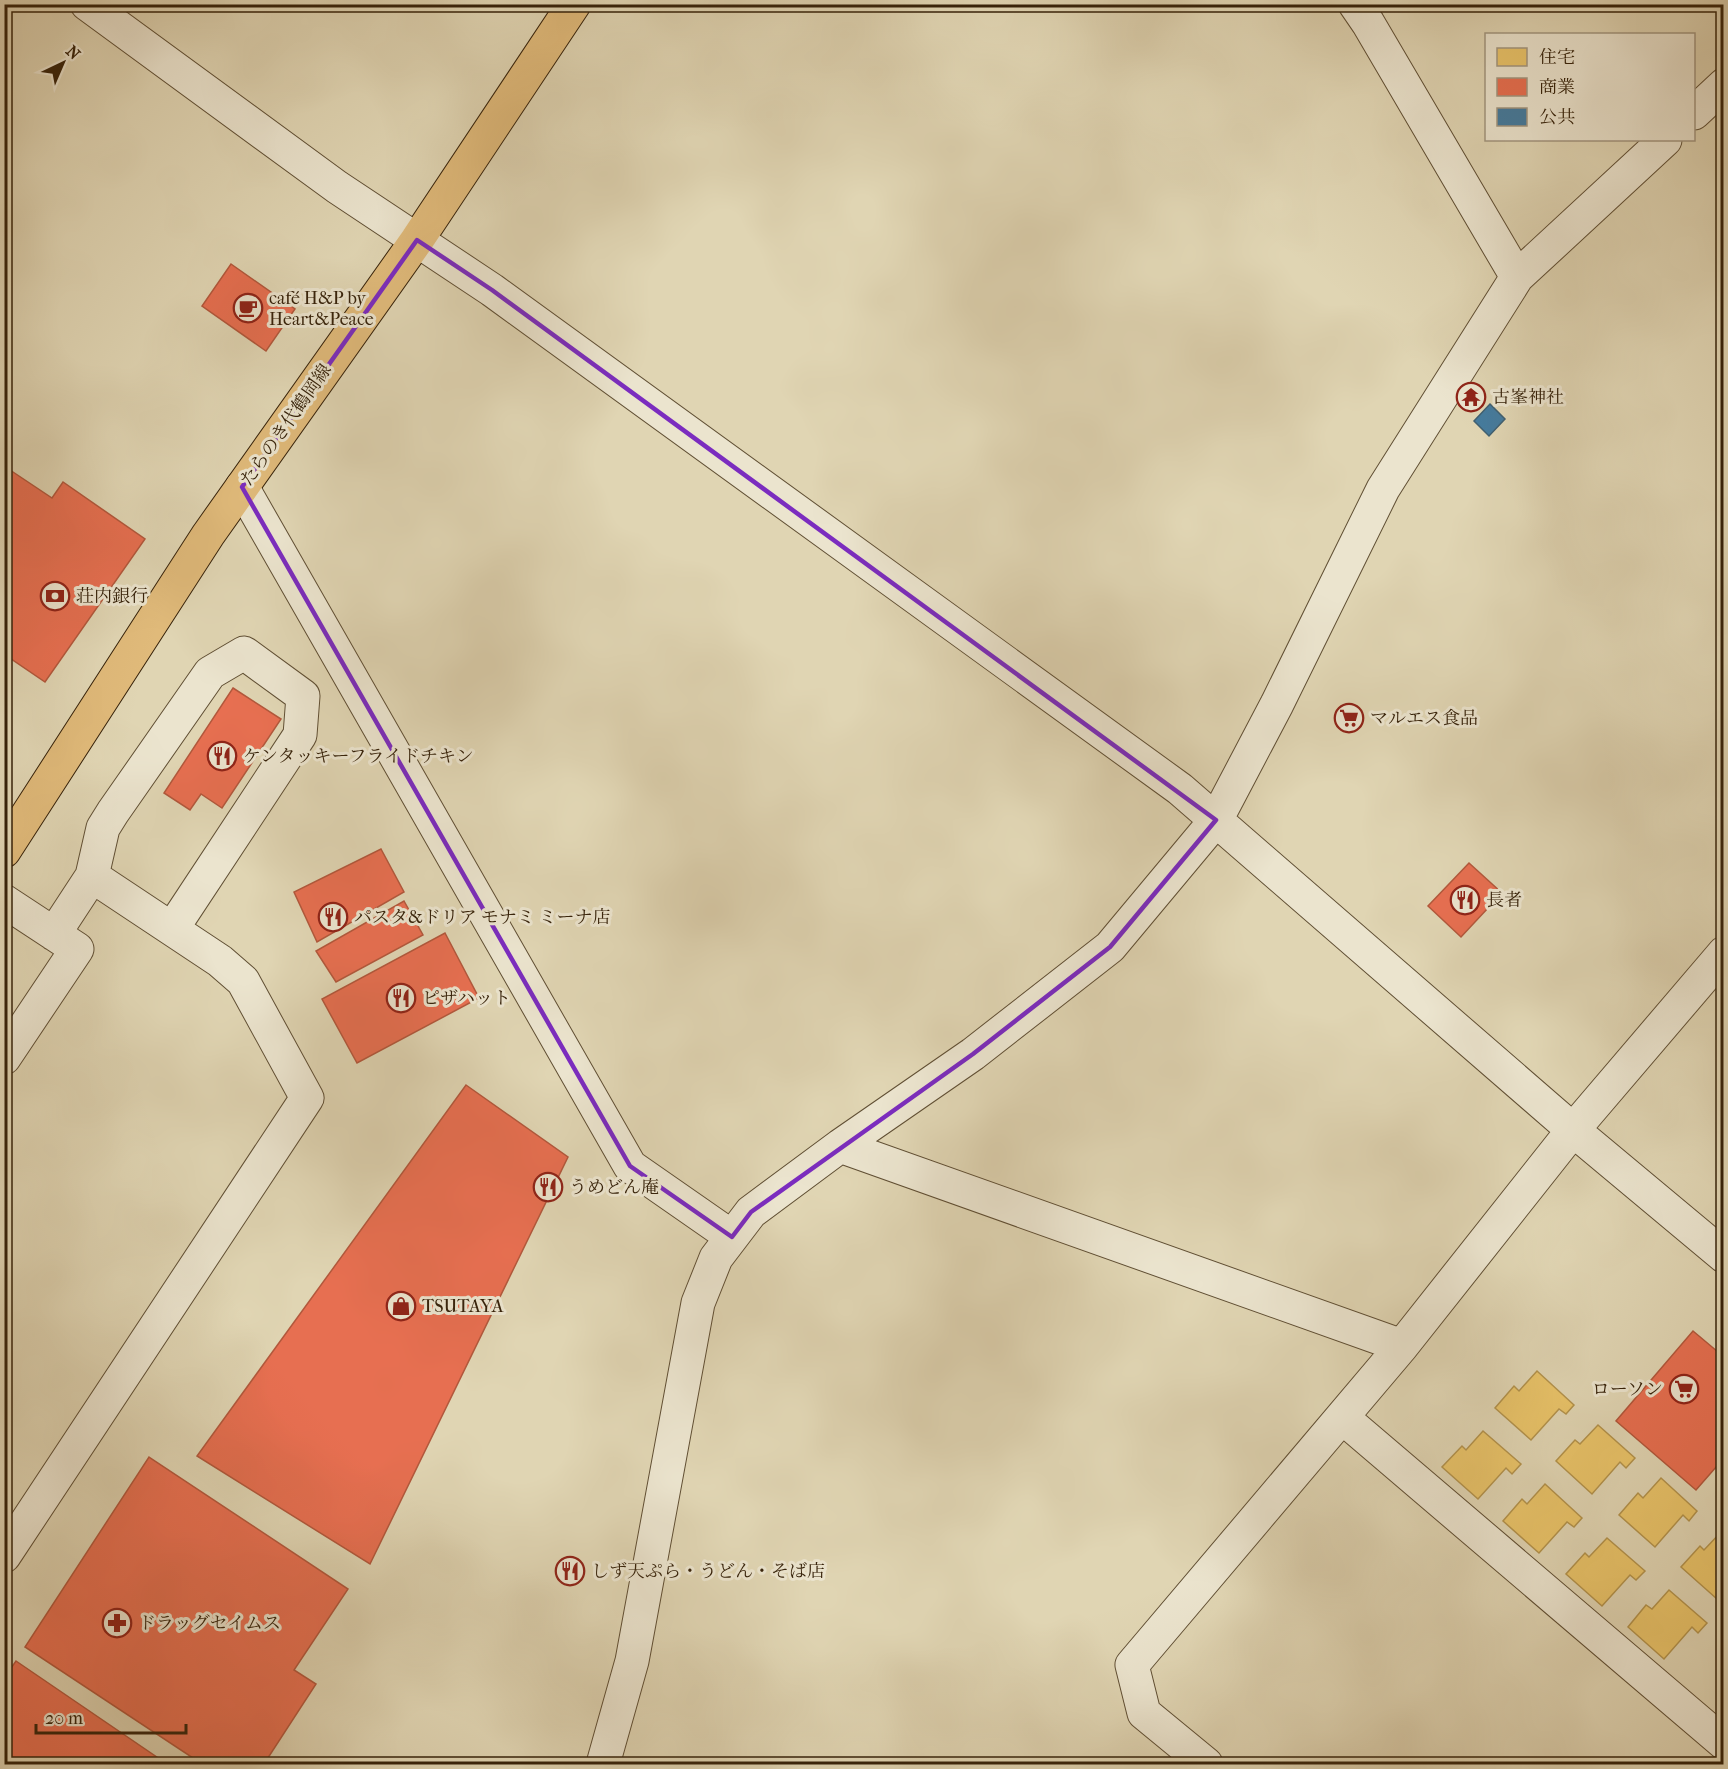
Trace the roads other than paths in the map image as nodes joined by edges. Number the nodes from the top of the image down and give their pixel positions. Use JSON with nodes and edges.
{"nodes":[{"id":1,"x":574,"y":4,"type":"edge"},
{"id":2,"x":1354,"y":4,"type":"edge"},
{"id":3,"x":91,"y":6,"type":"edge"},
{"id":4,"x":1724,"y":85,"type":"edge"},
{"id":5,"x":1695,"y":112,"type":"edge"},
{"id":6,"x":1664,"y":141,"type":"edge"},
{"id":7,"x":417,"y":240,"type":"junction"},
{"id":8,"x":1517,"y":277,"type":"junction"},
{"id":9,"x":242,"y":487,"type":"junction"},
{"id":10,"x":1216,"y":820,"type":"junction"},
{"id":11,"x":4,"y":851,"type":"edge"},
{"id":12,"x":92,"y":876,"type":"junction"},
{"id":13,"x":4,"y":901,"type":"edge"},
{"id":14,"x":172,"y":929,"type":"junction"},
{"id":15,"x":54,"y":934,"type":"junction"},
{"id":16,"x":1724,"y":953,"type":"edge"},
{"id":17,"x":4,"y":1058,"type":"edge"},
{"id":18,"x":1573,"y":1130,"type":"junction"},
{"id":19,"x":840,"y":1146,"type":"junction"},
{"id":20,"x":732,"y":1237,"type":"junction"},
{"id":21,"x":1724,"y":1256,"type":"edge"},
{"id":22,"x":1402,"y":1347,"type":"junction"},
{"id":23,"x":1343,"y":1418,"type":"junction"},
{"id":24,"x":4,"y":1556,"type":"edge"},
{"id":25,"x":1724,"y":1743,"type":"edge"},
{"id":26,"x":603,"y":1764,"type":"edge"},
{"id":27,"x":1206,"y":1764,"type":"edge"}],
"edges":[{"from":1,"to":7,"type":"main road","name":"たらのき代鶴岡線"},
{"from":2,"to":8,"type":"street"},
{"from":3,"to":7,"type":"street"},
{"from":4,"to":5,"type":"street"},
{"from":6,"to":8,"type":"street"},
{"from":7,"to":9,"type":"main road","name":"たらのき代鶴岡線"},
{"from":7,"to":10,"type":"street"},
{"from":8,"to":10,"type":"street"},
{"from":9,"to":11,"type":"main road","name":"たらのき代鶴岡線"},
{"from":9,"to":20,"type":"street"},
{"from":10,"to":18,"type":"street"},
{"from":10,"to":19,"type":"street"},
{"from":12,"to":14,"type":"street"},
{"from":12,"to":14,"type":"street"},
{"from":12,"to":15,"type":"street"},
{"from":13,"to":15,"type":"street"},
{"from":14,"to":24,"type":"street"},
{"from":15,"to":17,"type":"street"},
{"from":16,"to":18,"type":"street"},
{"from":18,"to":21,"type":"street"},
{"from":18,"to":22,"type":"street"},
{"from":19,"to":20,"type":"street"},
{"from":19,"to":22,"type":"street"},
{"from":20,"to":26,"type":"street"},
{"from":22,"to":23,"type":"street"},
{"from":23,"to":25,"type":"street"},
{"from":23,"to":27,"type":"street"}]}
